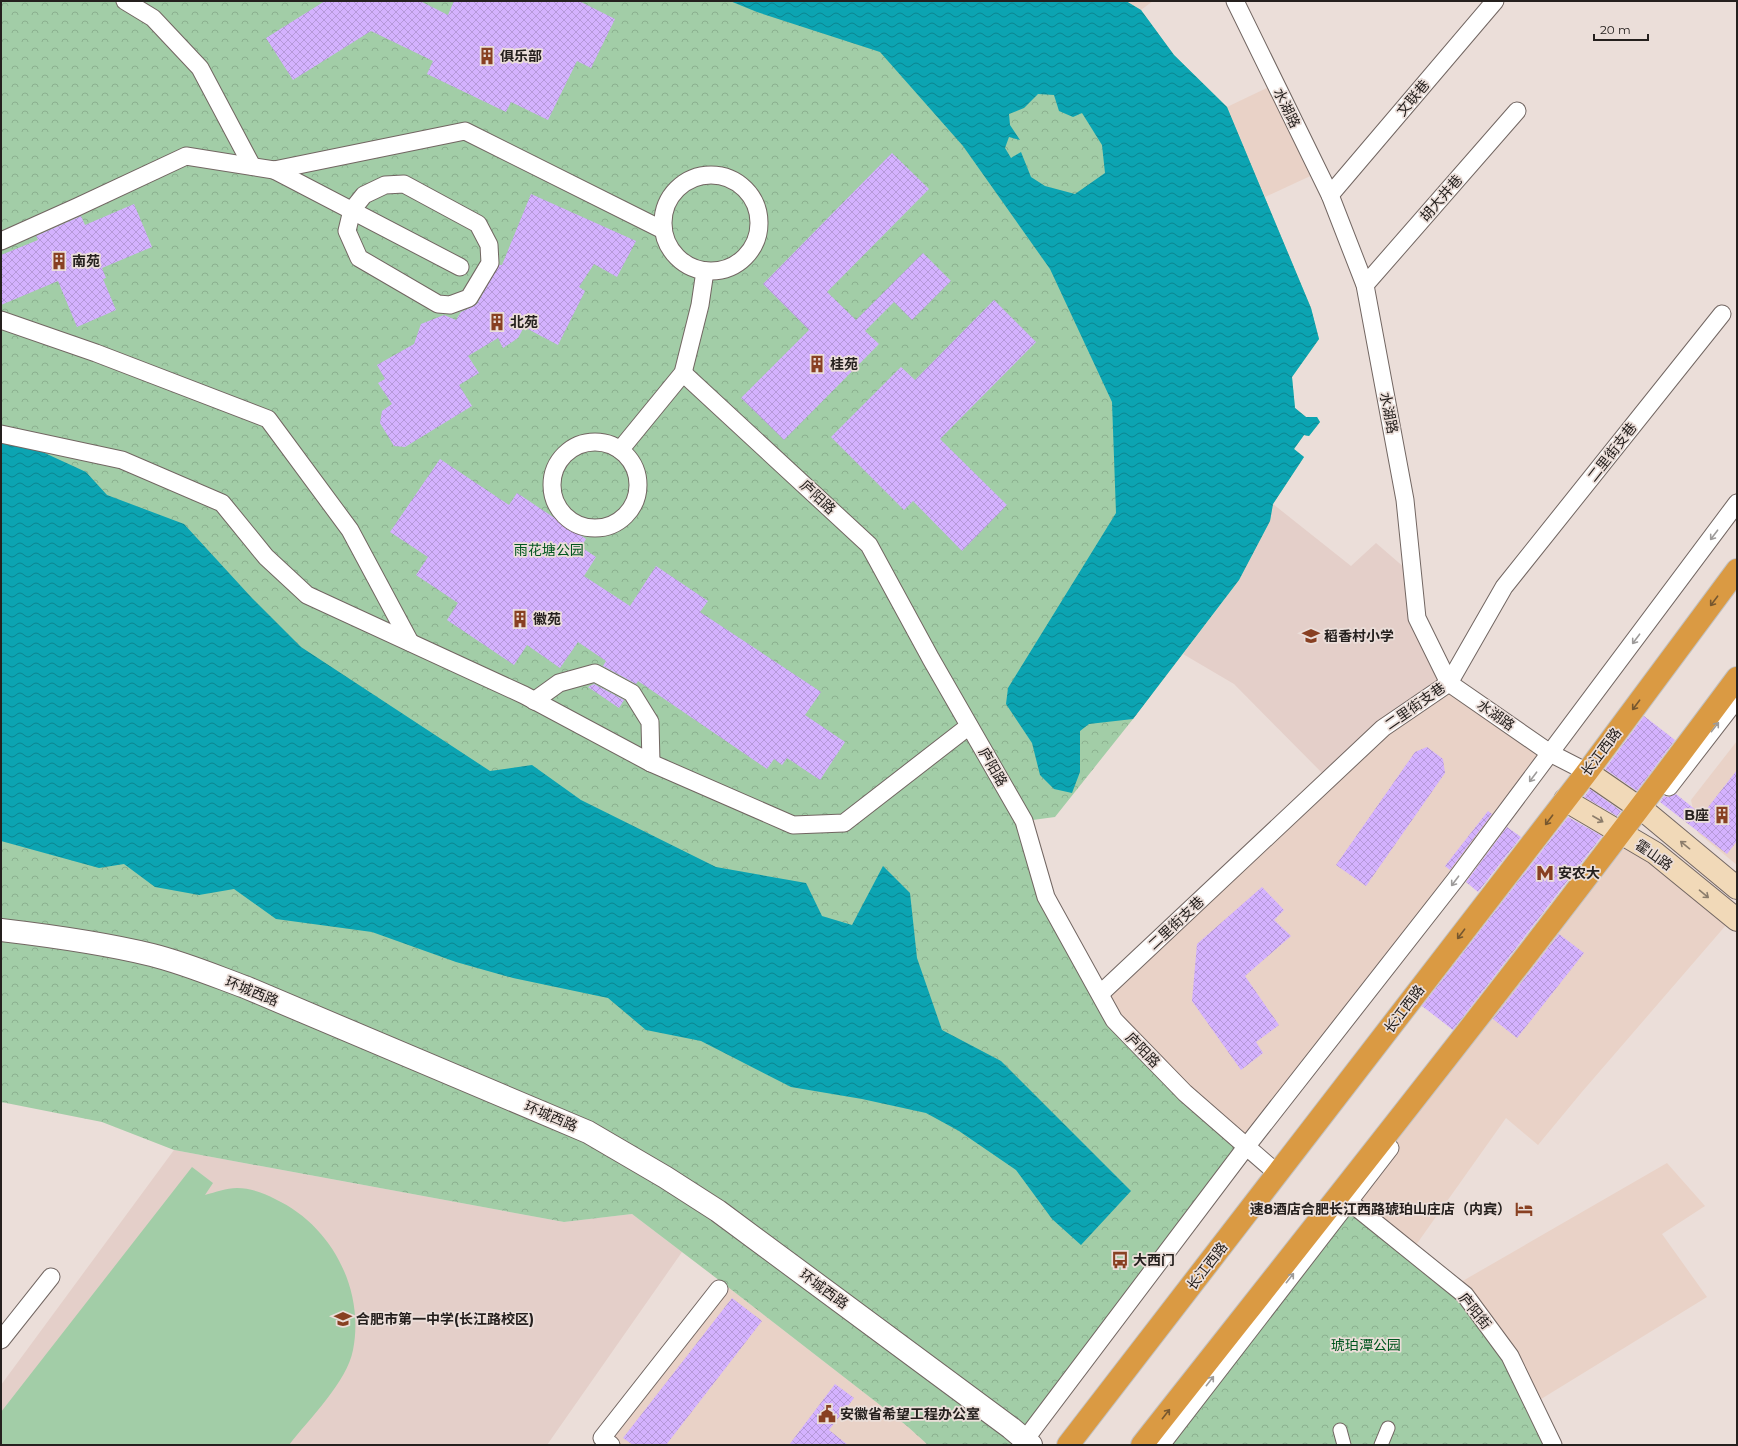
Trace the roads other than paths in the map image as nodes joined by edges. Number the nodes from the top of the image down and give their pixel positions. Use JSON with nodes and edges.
{"nodes":[{"id":1,"x":125,"y":1,"type":"edge"},
{"id":2,"x":1235,"y":1,"type":"edge"},
{"id":3,"x":1496,"y":1,"type":"edge"},
{"id":4,"x":1517,"y":111,"type":"dead end"},
{"id":5,"x":252,"y":166,"type":"junction"},
{"id":6,"x":274,"y":170,"type":"junction"},
{"id":7,"x":1330,"y":195,"type":"junction"},
{"id":8,"x":352,"y":210,"type":"junction"},
{"id":9,"x":663,"y":230,"type":"junction"},
{"id":10,"x":1,"y":241,"type":"edge"},
{"id":11,"x":460,"y":267,"type":"dead end"},
{"id":12,"x":705,"y":271,"type":"junction"},
{"id":13,"x":1365,"y":285,"type":"junction"},
{"id":14,"x":1722,"y":314,"type":"dead end"},
{"id":15,"x":1,"y":320,"type":"edge"},
{"id":16,"x":683,"y":373,"type":"junction"},
{"id":17,"x":1,"y":434,"type":"edge"},
{"id":18,"x":620,"y":450,"type":"junction"},
{"id":19,"x":1737,"y":504,"type":"edge"},
{"id":20,"x":1737,"y":570,"type":"edge"},
{"id":21,"x":410,"y":642,"type":"junction"},
{"id":22,"x":1737,"y":678,"type":"edge"},
{"id":23,"x":1449,"y":682,"type":"junction"},
{"id":24,"x":1737,"y":699,"type":"edge"},
{"id":25,"x":534,"y":700,"type":"junction"},
{"id":26,"x":969,"y":726,"type":"junction"},
{"id":27,"x":1550,"y":753,"type":"junction"},
{"id":28,"x":651,"y":764,"type":"junction"},
{"id":29,"x":1587,"y":772,"type":"junction"},
{"id":30,"x":1565,"y":800,"type":"junction"},
{"id":31,"x":1644,"y":811,"type":"junction"},
{"id":32,"x":1625,"y":835,"type":"junction"},
{"id":33,"x":1737,"y":888,"type":"edge"},
{"id":34,"x":1737,"y":920,"type":"edge"},
{"id":35,"x":1,"y":930,"type":"edge"},
{"id":36,"x":1100,"y":994,"type":"junction"},
{"id":37,"x":1246,"y":1147,"type":"junction"},
{"id":38,"x":1278,"y":1174,"type":"junction"},
{"id":39,"x":1344,"y":1198,"type":"junction"},
{"id":40,"x":51,"y":1277,"type":"dead end"},
{"id":41,"x":719,"y":1289,"type":"dead end"},
{"id":42,"x":1,"y":1340,"type":"edge"},
{"id":43,"x":1388,"y":1428,"type":"dead end"},
{"id":44,"x":1340,"y":1430,"type":"dead end"},
{"id":45,"x":1026,"y":1443,"type":"edge"},
{"id":46,"x":611,"y":1445,"type":"edge"},
{"id":47,"x":1068,"y":1445,"type":"edge"},
{"id":48,"x":1142,"y":1445,"type":"edge"},
{"id":49,"x":1161,"y":1445,"type":"edge"},
{"id":50,"x":1344,"y":1445,"type":"edge"},
{"id":51,"x":1382,"y":1445,"type":"edge"},
{"id":52,"x":1553,"y":1445,"type":"edge"}],
"edges":[{"from":1,"to":5,"type":"street"},
{"from":2,"to":7,"type":"street","name":"水湖路"},
{"from":3,"to":7,"type":"street","name":"文联巷"},
{"from":4,"to":13,"type":"street","name":"胡大井巷"},
{"from":5,"to":6,"type":"street"},
{"from":5,"to":10,"type":"street"},
{"from":6,"to":8,"type":"street"},
{"from":6,"to":9,"type":"street"},
{"from":7,"to":13,"type":"street","name":"水湖路"},
{"from":8,"to":8,"type":"street"},
{"from":8,"to":11,"type":"street"},
{"from":9,"to":12,"type":"street"},
{"from":9,"to":12,"type":"street"},
{"from":12,"to":16,"type":"street"},
{"from":13,"to":23,"type":"street","name":"水湖路"},
{"from":14,"to":23,"type":"street","name":"二里街支巷"},
{"from":15,"to":21,"type":"street"},
{"from":16,"to":18,"type":"street"},
{"from":16,"to":26,"type":"street","name":"庐阳路"},
{"from":17,"to":21,"type":"street"},
{"from":18,"to":18,"type":"street"},
{"from":19,"to":27,"type":"street","one_way":true},
{"from":20,"to":29,"type":"highway","name":"长江西路","one_way":true},
{"from":21,"to":25,"type":"street"},
{"from":22,"to":31,"type":"highway"},
{"from":23,"to":27,"type":"street","name":"水湖路"},
{"from":23,"to":36,"type":"street","name":"二里街支巷"},
{"from":31,"to":24,"type":"street","one_way":true},
{"from":25,"to":28,"type":"street"},
{"from":25,"to":28,"type":"street"},
{"from":26,"to":28,"type":"street"},
{"from":26,"to":36,"type":"street","name":"庐阳路"},
{"from":27,"to":29,"type":"street","name":"水湖路"},
{"from":27,"to":37,"type":"street","one_way":true},
{"from":29,"to":30,"type":"highway","name":"长江西路"},
{"from":29,"to":31,"type":"main road","name":"霍山路"},
{"from":30,"to":32,"type":"main road","name":"霍山路","one_way":true},
{"from":30,"to":38,"type":"highway","name":"长江西路","one_way":true},
{"from":31,"to":32,"type":"highway"},
{"from":33,"to":31,"type":"main road","name":"霍山路","one_way":true},
{"from":32,"to":34,"type":"main road","name":"霍山路","one_way":true},
{"from":32,"to":39,"type":"highway"},
{"from":35,"to":45,"type":"street","name":"环城西路"},
{"from":36,"to":37,"type":"street","name":"庐阳路"},
{"from":37,"to":38,"type":"street","name":"庐阳路"},
{"from":37,"to":45,"type":"street"},
{"from":38,"to":47,"type":"highway","name":"长江西路"},
{"from":48,"to":39,"type":"highway","one_way":true},
{"from":49,"to":39,"type":"street","one_way":true},
{"from":39,"to":52,"type":"street","name":"庐阳街"},
{"from":40,"to":42,"type":"street"},
{"from":41,"to":46,"type":"street"},
{"from":43,"to":51,"type":"street"},
{"from":44,"to":50,"type":"street"}]}
